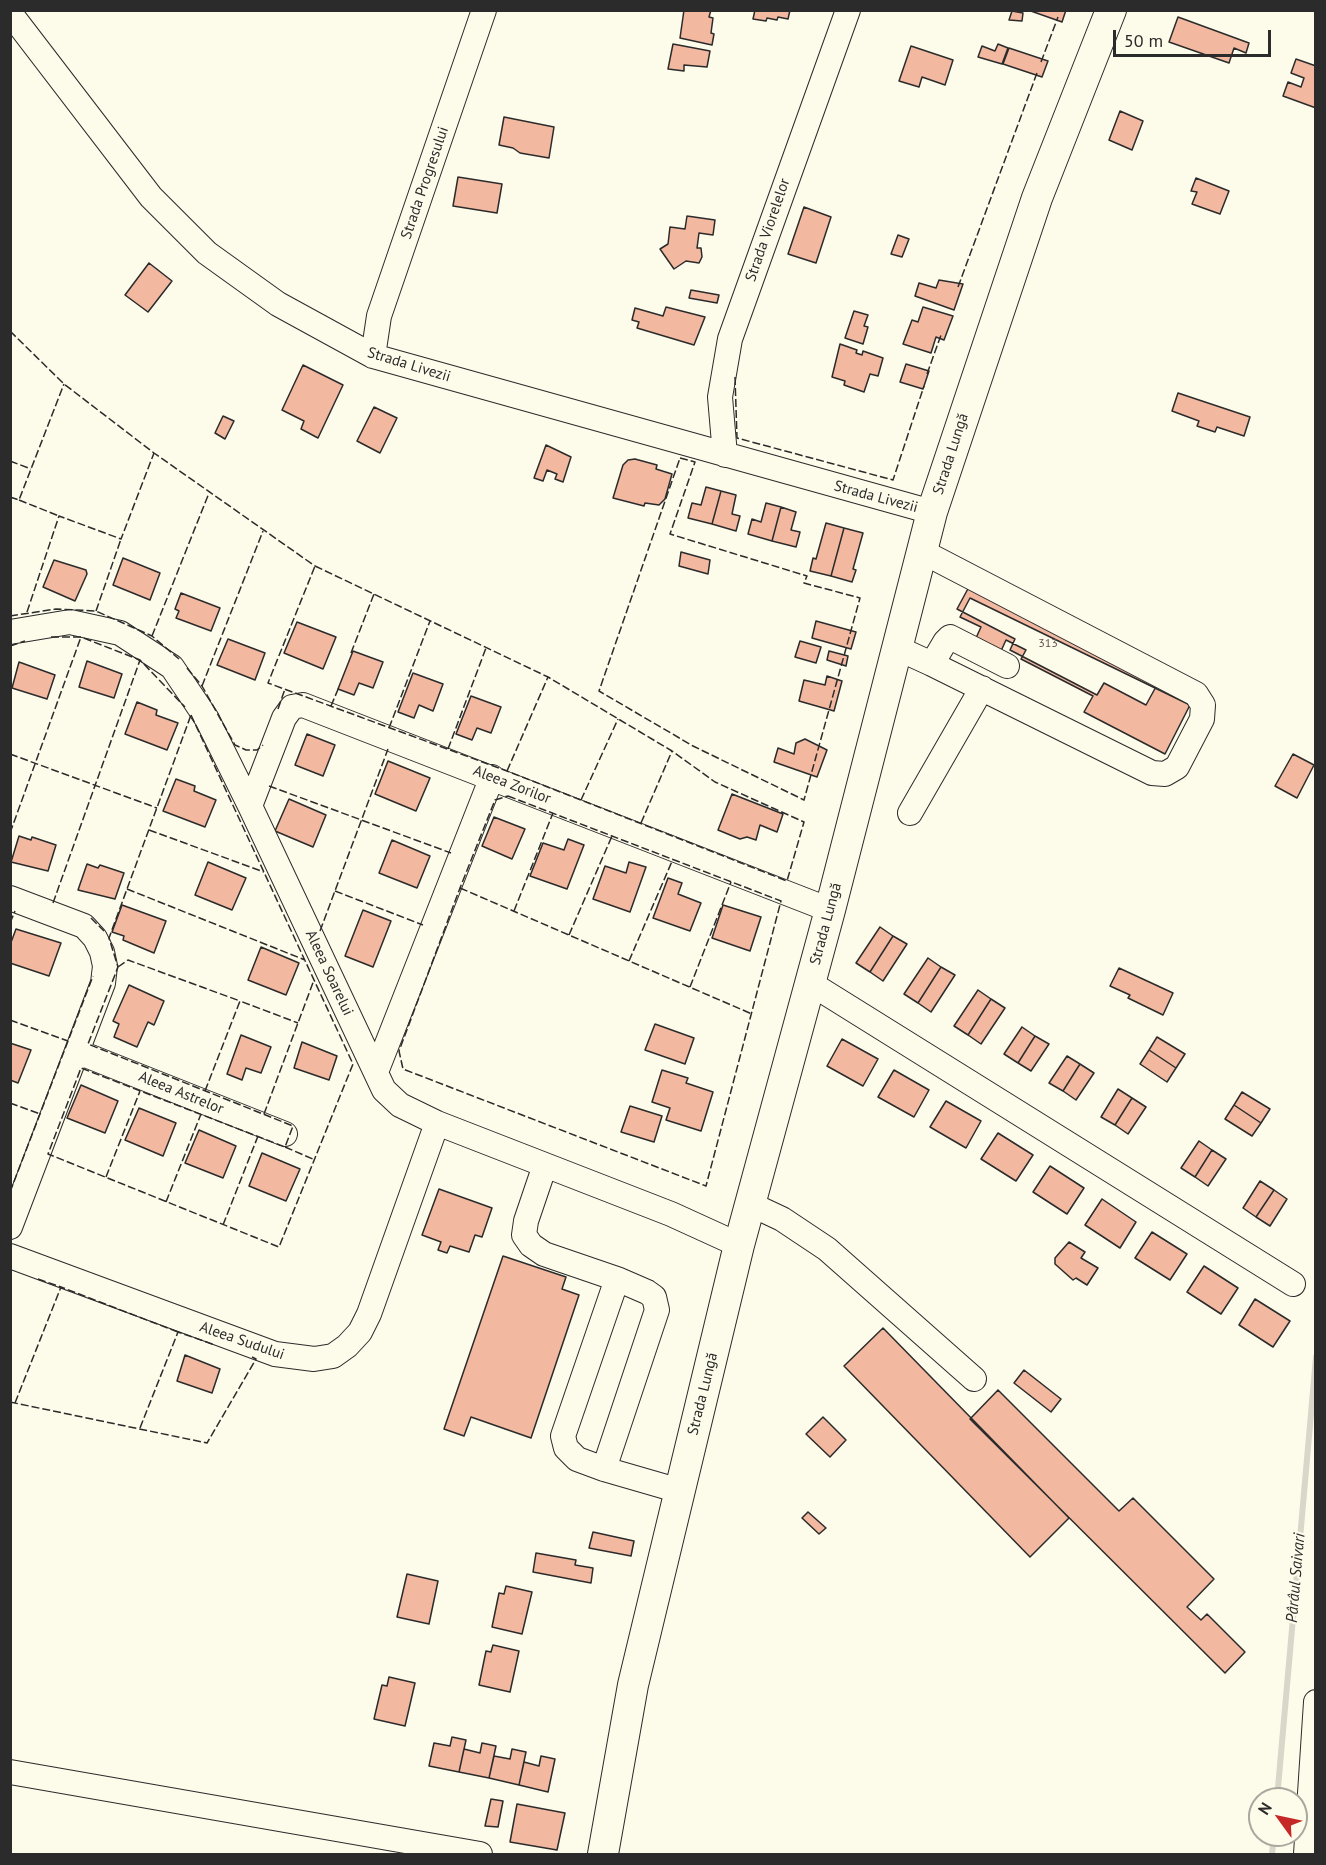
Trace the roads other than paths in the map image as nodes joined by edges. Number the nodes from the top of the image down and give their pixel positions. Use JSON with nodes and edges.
{"nodes":[{"id":1,"x":484,"y":10,"type":"edge"},
{"id":2,"x":848,"y":10,"type":"edge"},
{"id":3,"x":1111,"y":10,"type":"edge"},
{"id":4,"x":10,"y":12,"type":"edge"},
{"id":5,"x":373,"y":357,"type":"junction"},
{"id":6,"x":725,"y":455,"type":"junction"},
{"id":7,"x":932,"y":512,"type":"junction"},
{"id":8,"x":923,"y":552,"type":"junction"},
{"id":9,"x":10,"y":632,"type":"edge"},
{"id":10,"x":897,"y":648,"type":"junction"},
{"id":11,"x":932,"y":664,"type":"junction"},
{"id":12,"x":1006,"y":666,"type":"dead end"},
{"id":13,"x":982,"y":688,"type":"junction"},
{"id":14,"x":492,"y":777,"type":"junction"},
{"id":15,"x":250,"y":806,"type":"junction"},
{"id":16,"x":910,"y":813,"type":"dead end"},
{"id":17,"x":10,"y":898,"type":"edge"},
{"id":18,"x":830,"y":910,"type":"junction"},
{"id":19,"x":810,"y":983,"type":"junction"},
{"id":20,"x":78,"y":1052,"type":"junction"},
{"id":21,"x":376,"y":1072,"type":"junction"},
{"id":22,"x":437,"y":1123,"type":"junction"},
{"id":23,"x":285,"y":1134,"type":"dead end"},
{"id":24,"x":545,"y":1165,"type":"junction"},
{"id":25,"x":750,"y":1204,"type":"junction"},
{"id":26,"x":10,"y":1227,"type":"edge"},
{"id":27,"x":739,"y":1245,"type":"junction"},
{"id":28,"x":10,"y":1256,"type":"edge"},
{"id":29,"x":617,"y":1280,"type":"junction"},
{"id":30,"x":1293,"y":1284,"type":"dead end"},
{"id":31,"x":975,"y":1379,"type":"dead end"},
{"id":32,"x":604,"y":1469,"type":"junction"},
{"id":33,"x":680,"y":1491,"type":"junction"},
{"id":34,"x":1316,"y":1702,"type":"edge"},
{"id":35,"x":10,"y":1772,"type":"edge"},
{"id":36,"x":480,"y":1854,"type":"edge"},
{"id":37,"x":603,"y":1854,"type":"edge"},
{"id":38,"x":1306,"y":1854,"type":"edge"}],
"edges":[{"from":1,"to":5,"type":"street","name":"Strada Progresului"},
{"from":2,"to":6,"type":"street","name":"Strada Viorelelor"},
{"from":3,"to":7,"type":"main road","name":"Strada Lungă"},
{"from":4,"to":5,"type":"street","name":"Strada Livezii"},
{"from":5,"to":6,"type":"street","name":"Strada Livezii"},
{"from":6,"to":7,"type":"street","name":"Strada Livezii"},
{"from":7,"to":8,"type":"main road","name":"Strada Lungă"},
{"from":8,"to":10,"type":"main road","name":"Strada Lungă"},
{"from":8,"to":13,"type":"street"},
{"from":9,"to":15,"type":"street","name":"Aleea Soarelui"},
{"from":10,"to":11,"type":"street"},
{"from":10,"to":18,"type":"main road","name":"Strada Lungă"},
{"from":11,"to":12,"type":"street"},
{"from":11,"to":13,"type":"street"},
{"from":13,"to":16,"type":"street"},
{"from":14,"to":15,"type":"street","name":"Aleea Zorilor"},
{"from":14,"to":18,"type":"street","name":"Aleea Zorilor"},
{"from":14,"to":21,"type":"street"},
{"from":15,"to":21,"type":"street","name":"Aleea Soarelui"},
{"from":17,"to":20,"type":"street"},
{"from":18,"to":19,"type":"main road","name":"Strada Lungă"},
{"from":19,"to":25,"type":"main road","name":"Strada Lungă"},
{"from":19,"to":30,"type":"street"},
{"from":20,"to":23,"type":"street","name":"Aleea Astrelor"},
{"from":20,"to":26,"type":"street"},
{"from":21,"to":22,"type":"street","name":"Aleea Soarelui"},
{"from":22,"to":24,"type":"street","name":"Aleea Soarelui"},
{"from":22,"to":28,"type":"street","name":"Aleea Sudului"},
{"from":24,"to":27,"type":"street","name":"Aleea Soarelui"},
{"from":24,"to":29,"type":"street"},
{"from":25,"to":27,"type":"main road","name":"Strada Lungă"},
{"from":25,"to":31,"type":"street"},
{"from":27,"to":33,"type":"main road","name":"Strada Lungă"},
{"from":29,"to":32,"type":"street"},
{"from":29,"to":32,"type":"street"},
{"from":32,"to":33,"type":"street"},
{"from":33,"to":37,"type":"main road","name":"Strada Lungă"},
{"from":34,"to":38,"type":"street"},
{"from":35,"to":36,"type":"street"}]}
